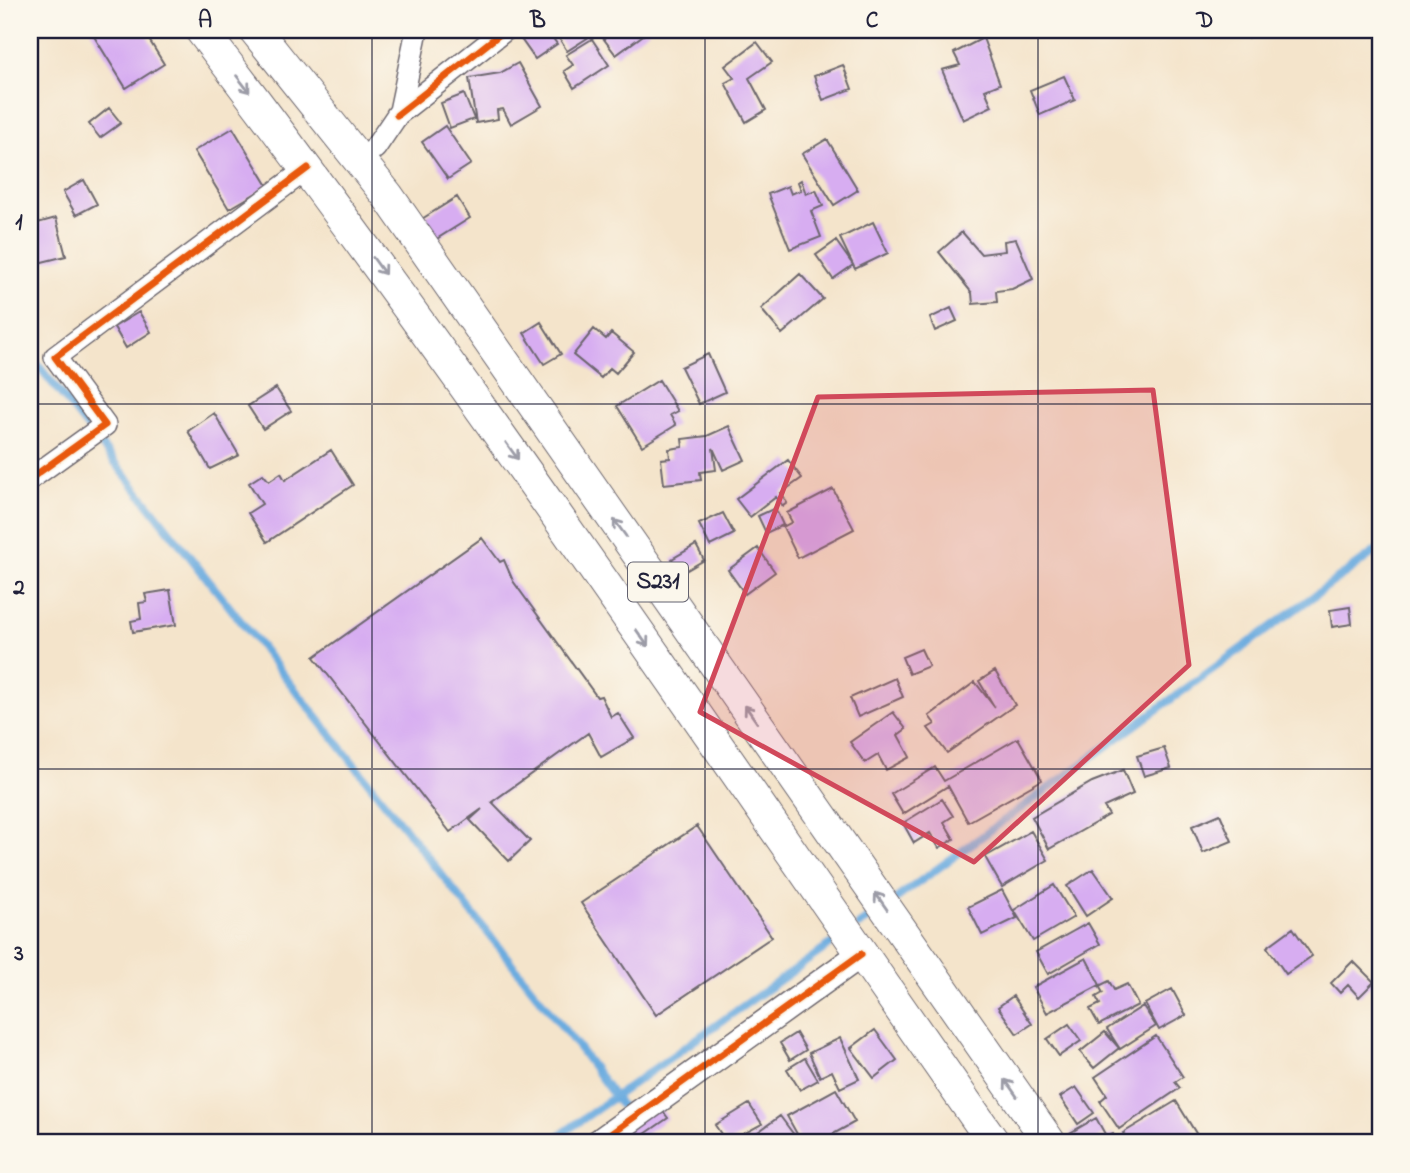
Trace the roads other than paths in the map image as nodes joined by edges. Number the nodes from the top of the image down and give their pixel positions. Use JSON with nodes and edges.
{"nodes":[{"id":1,"x":201,"y":30,"type":"edge"},
{"id":2,"x":255,"y":30,"type":"edge"},
{"id":3,"x":417,"y":30,"type":"edge"},
{"id":4,"x":505,"y":30,"type":"edge"},
{"id":5,"x":397,"y":115,"type":"junction"},
{"id":6,"x":374,"y":148,"type":"dead end"},
{"id":7,"x":307,"y":169,"type":"junction"},
{"id":8,"x":30,"y":479,"type":"edge"},
{"id":9,"x":861,"y":954,"type":"junction"},
{"id":10,"x":598,"y":1143,"type":"edge"},
{"id":11,"x":994,"y":1143,"type":"edge"},
{"id":12,"x":1050,"y":1143,"type":"edge"}],
"edges":[{"from":1,"to":7,"type":"main road","number":"S231","one_way":true},
{"from":12,"to":2,"type":"main road","number":"S231","one_way":true},
{"from":3,"to":5,"type":"street"},
{"from":4,"to":5,"type":"street"},
{"from":5,"to":6,"type":"street"},
{"from":7,"to":8,"type":"street"},
{"from":7,"to":9,"type":"main road","number":"S231","one_way":true},
{"from":9,"to":10,"type":"street"},
{"from":9,"to":11,"type":"main road","number":"S231"}]}
